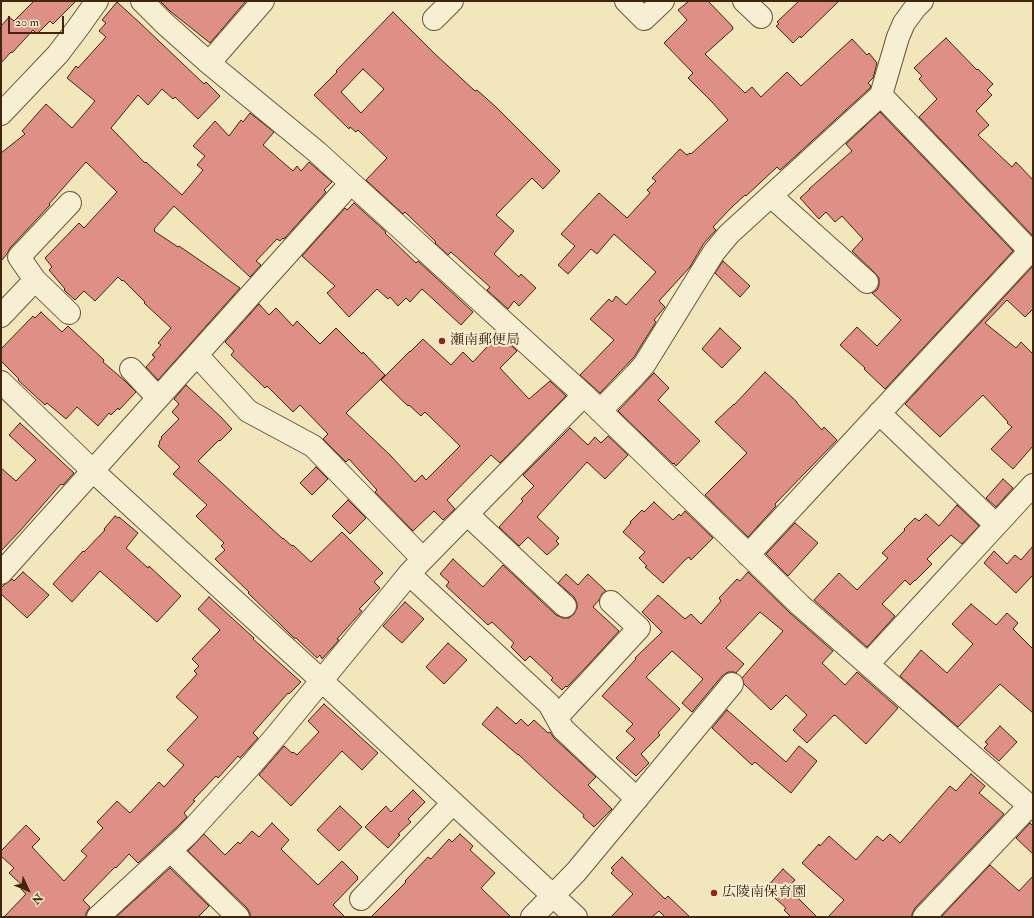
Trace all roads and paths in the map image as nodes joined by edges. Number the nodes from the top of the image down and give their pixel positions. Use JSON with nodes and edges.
{"nodes":[{"id":1,"x":97,"y":1,"type":"edge"},
{"id":2,"x":142,"y":1,"type":"edge"},
{"id":3,"x":263,"y":1,"type":"edge"},
{"id":4,"x":452,"y":1,"type":"edge"},
{"id":5,"x":626,"y":1,"type":"edge"},
{"id":6,"x":664,"y":1,"type":"edge"},
{"id":7,"x":744,"y":1,"type":"edge"},
{"id":8,"x":913,"y":3,"type":"edge"},
{"id":9,"x":761,"y":17,"type":"dead end"},
{"id":10,"x":434,"y":19,"type":"dead end"},
{"id":11,"x":209,"y":63,"type":"junction"},
{"id":12,"x":881,"y":94,"type":"junction"},
{"id":13,"x":1,"y":114,"type":"edge"},
{"id":14,"x":352,"y":182,"type":"junction"},
{"id":15,"x":771,"y":196,"type":"junction"},
{"id":16,"x":70,"y":203,"type":"dead end"},
{"id":17,"x":1031,"y":253,"type":"edge"},
{"id":18,"x":35,"y":280,"type":"junction"},
{"id":19,"x":867,"y":282,"type":"dead end"},
{"id":20,"x":69,"y":313,"type":"dead end"},
{"id":21,"x":1,"y":316,"type":"edge"},
{"id":22,"x":197,"y":355,"type":"junction"},
{"id":23,"x":131,"y":368,"type":"dead end"},
{"id":24,"x":1,"y":382,"type":"edge"},
{"id":25,"x":584,"y":395,"type":"junction"},
{"id":26,"x":158,"y":398,"type":"junction"},
{"id":27,"x":600,"y":411,"type":"junction"},
{"id":28,"x":879,"y":413,"type":"junction"},
{"id":29,"x":93,"y":471,"type":"junction"},
{"id":30,"x":1033,"y":485,"type":"edge"},
{"id":31,"x":467,"y":514,"type":"junction"},
{"id":32,"x":996,"y":525,"type":"junction"},
{"id":33,"x":748,"y":555,"type":"junction"},
{"id":34,"x":4,"y":565,"type":"edge"},
{"id":35,"x":416,"y":566,"type":"junction"},
{"id":36,"x":611,"y":602,"type":"dead end"},
{"id":37,"x":565,"y":606,"type":"dead end"},
{"id":38,"x":868,"y":664,"type":"junction"},
{"id":39,"x":321,"y":680,"type":"junction"},
{"id":40,"x":732,"y":684,"type":"dead end"},
{"id":41,"x":557,"y":717,"type":"junction"},
{"id":42,"x":637,"y":799,"type":"junction"},
{"id":43,"x":453,"y":803,"type":"junction"},
{"id":44,"x":1032,"y":808,"type":"edge"},
{"id":45,"x":170,"y":851,"type":"junction"},
{"id":46,"x":553,"y":896,"type":"junction"},
{"id":47,"x":361,"y":899,"type":"dead end"},
{"id":48,"x":98,"y":917,"type":"edge"},
{"id":49,"x":238,"y":917,"type":"edge"},
{"id":50,"x":532,"y":917,"type":"edge"},
{"id":51,"x":576,"y":917,"type":"edge"},
{"id":52,"x":924,"y":917,"type":"edge"}],
"edges":[{"from":1,"to":13,"type":"street"},
{"from":2,"to":11,"type":"street"},
{"from":3,"to":11,"type":"street"},
{"from":4,"to":10,"type":"street"},
{"from":5,"to":6,"type":"street"},
{"from":7,"to":9,"type":"street"},
{"from":8,"to":12,"type":"street"},
{"from":11,"to":14,"type":"street"},
{"from":12,"to":15,"type":"street"},
{"from":12,"to":17,"type":"street"},
{"from":14,"to":22,"type":"street"},
{"from":14,"to":25,"type":"street"},
{"from":15,"to":19,"type":"street"},
{"from":15,"to":27,"type":"street"},
{"from":16,"to":18,"type":"street"},
{"from":17,"to":28,"type":"street"},
{"from":18,"to":20,"type":"street"},
{"from":18,"to":21,"type":"street"},
{"from":22,"to":26,"type":"street"},
{"from":22,"to":35,"type":"street"},
{"from":23,"to":26,"type":"street"},
{"from":24,"to":29,"type":"street"},
{"from":25,"to":27,"type":"street"},
{"from":25,"to":31,"type":"street"},
{"from":26,"to":29,"type":"street"},
{"from":27,"to":33,"type":"street"},
{"from":28,"to":32,"type":"street"},
{"from":28,"to":33,"type":"street"},
{"from":29,"to":34,"type":"street"},
{"from":29,"to":39,"type":"street"},
{"from":30,"to":32,"type":"street"},
{"from":31,"to":35,"type":"street"},
{"from":31,"to":37,"type":"street"},
{"from":32,"to":38,"type":"street"},
{"from":33,"to":38,"type":"street"},
{"from":35,"to":39,"type":"street"},
{"from":35,"to":41,"type":"street"},
{"from":36,"to":41,"type":"street"},
{"from":38,"to":44,"type":"street"},
{"from":39,"to":43,"type":"street"},
{"from":39,"to":45,"type":"street"},
{"from":40,"to":42,"type":"street"},
{"from":41,"to":42,"type":"street"},
{"from":42,"to":46,"type":"street"},
{"from":43,"to":46,"type":"street"},
{"from":43,"to":47,"type":"street"},
{"from":44,"to":52,"type":"street"},
{"from":45,"to":48,"type":"street"},
{"from":45,"to":49,"type":"street"},
{"from":46,"to":50,"type":"street"},
{"from":46,"to":51,"type":"street"}]}
